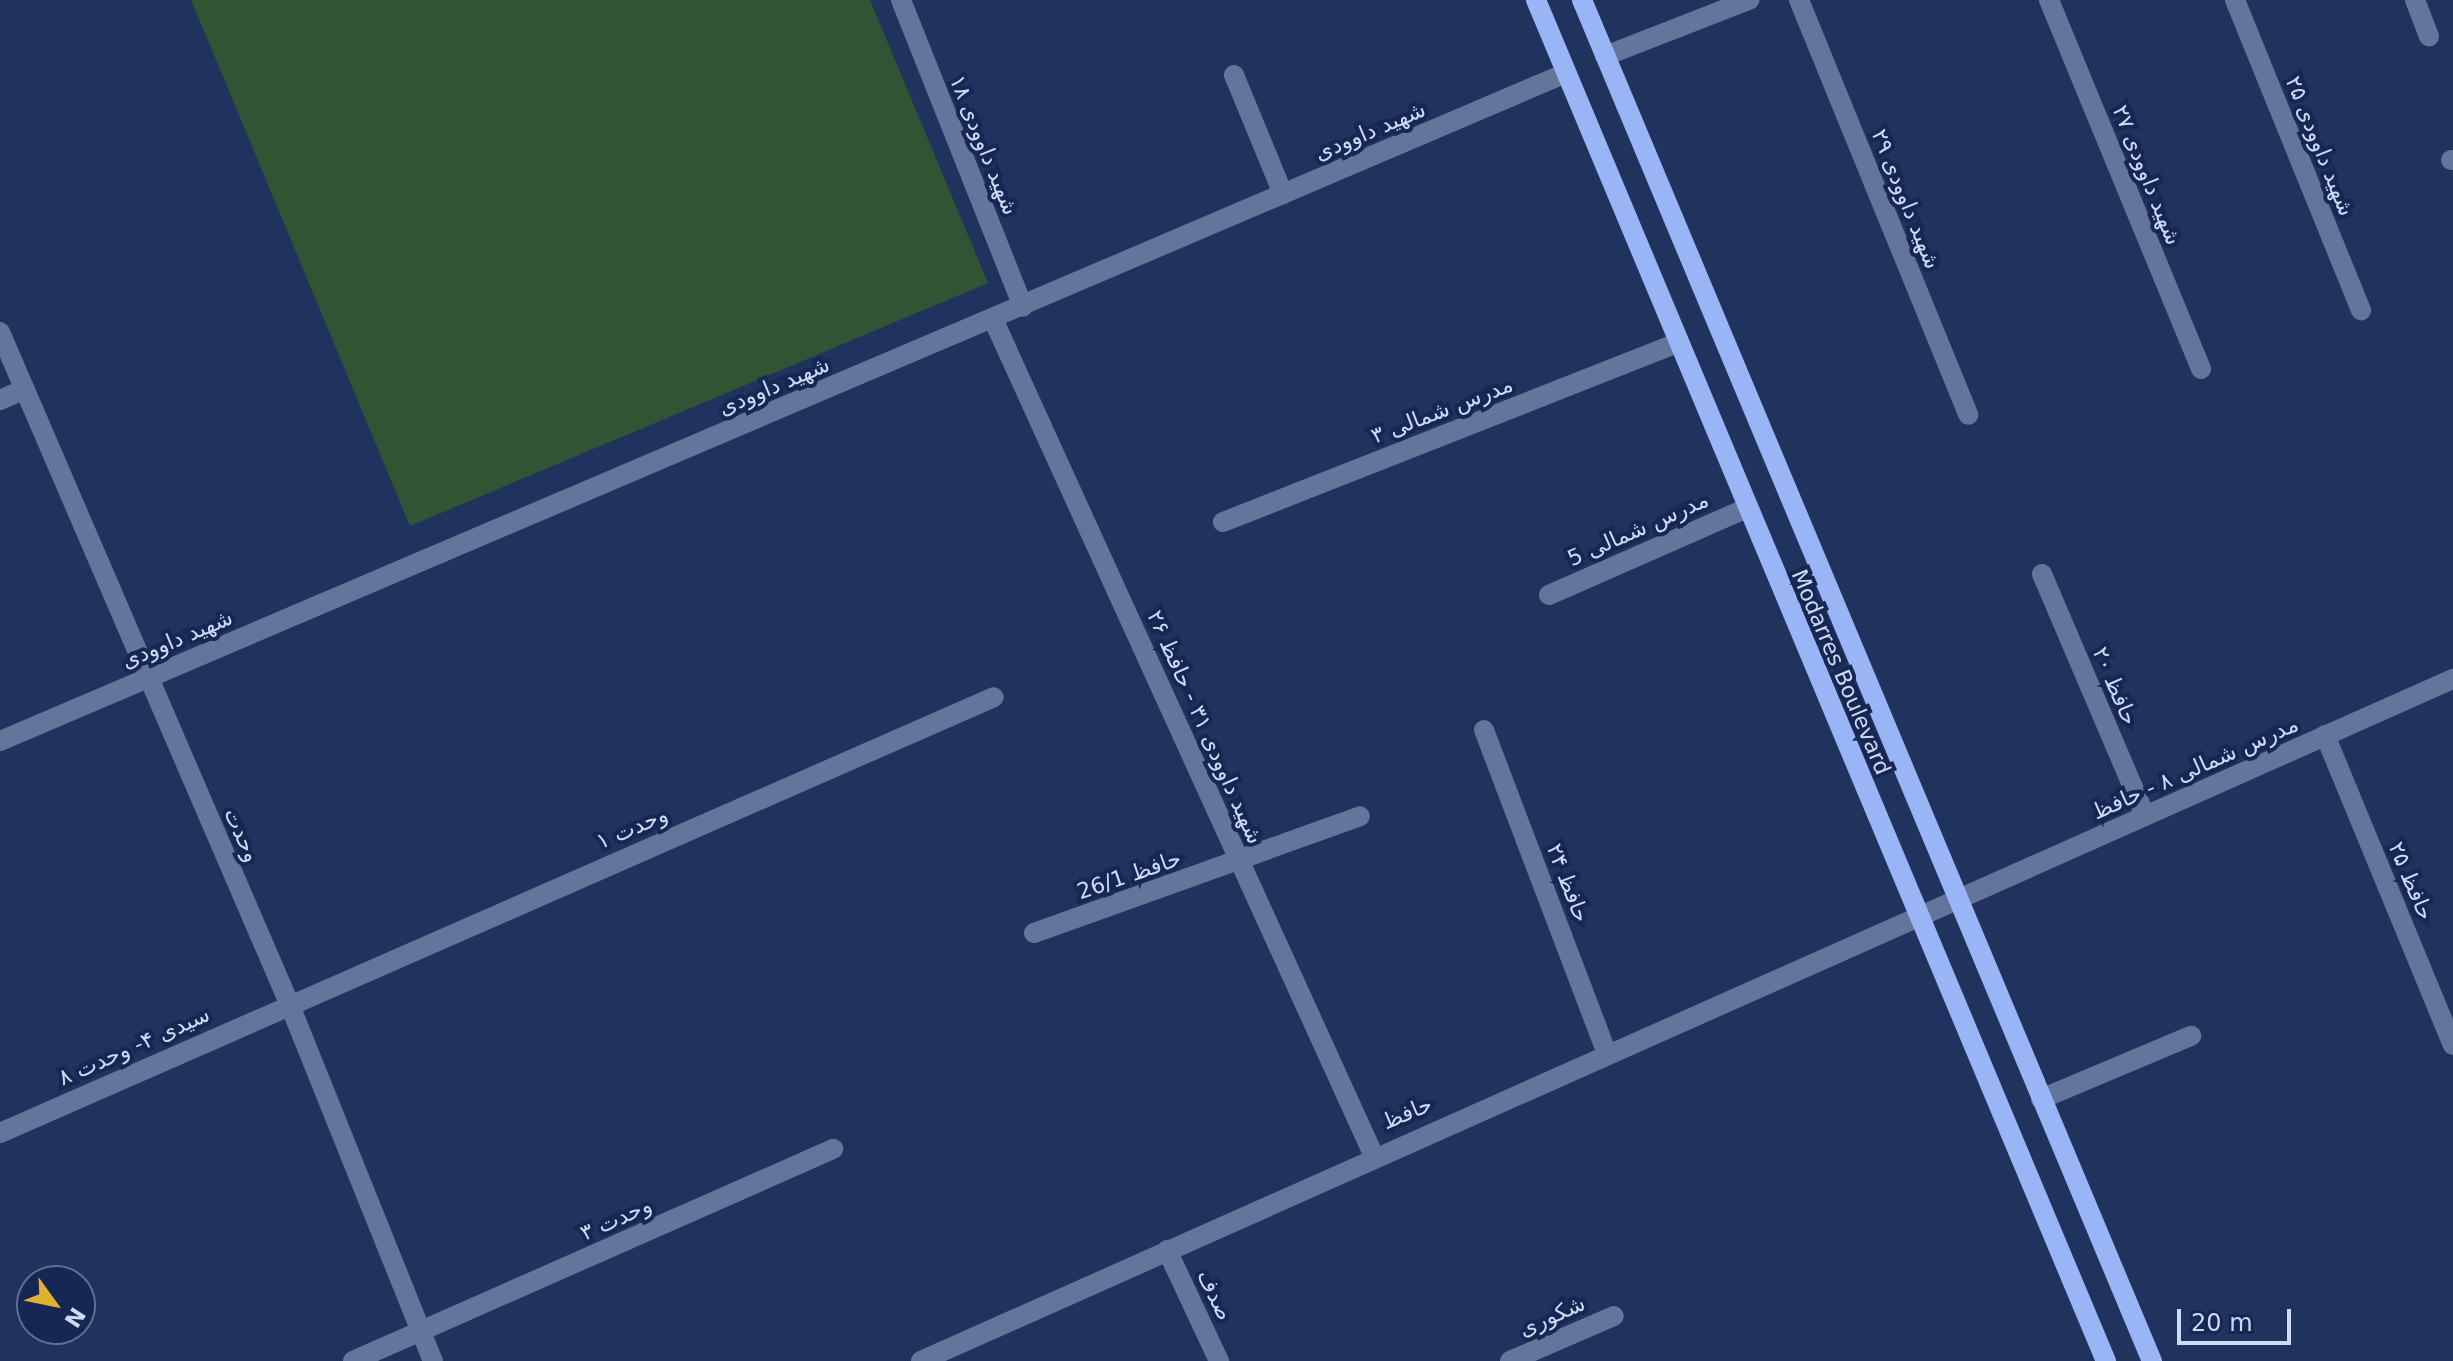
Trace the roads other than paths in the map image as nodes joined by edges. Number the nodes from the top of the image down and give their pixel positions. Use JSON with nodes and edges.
{"nodes":[{"id":1,"x":901,"y":0,"type":"edge"},
{"id":2,"x":1536,"y":0,"type":"edge"},
{"id":3,"x":1582,"y":0,"type":"edge"},
{"id":4,"x":1749,"y":0,"type":"edge"},
{"id":5,"x":1799,"y":0,"type":"edge"},
{"id":6,"x":2049,"y":0,"type":"edge"},
{"id":7,"x":2235,"y":0,"type":"edge"},
{"id":8,"x":2415,"y":0,"type":"edge"},
{"id":9,"x":2429,"y":36,"type":"dead end"},
{"id":10,"x":1605,"y":56,"type":"junction"},
{"id":11,"x":1566,"y":73,"type":"junction"},
{"id":12,"x":1234,"y":75,"type":"dead end"},
{"id":13,"x":1283,"y":194,"type":"junction"},
{"id":14,"x":1023,"y":307,"type":"junction"},
{"id":15,"x":2361,"y":310,"type":"dead end"},
{"id":16,"x":993,"y":319,"type":"junction"},
{"id":17,"x":0,"y":332,"type":"edge"},
{"id":18,"x":1678,"y":343,"type":"junction"},
{"id":19,"x":2201,"y":369,"type":"dead end"},
{"id":20,"x":25,"y":389,"type":"junction"},
{"id":21,"x":0,"y":400,"type":"edge"},
{"id":22,"x":1968,"y":415,"type":"dead end"},
{"id":23,"x":1747,"y":508,"type":"junction"},
{"id":24,"x":1223,"y":522,"type":"dead end"},
{"id":25,"x":2042,"y":574,"type":"dead end"},
{"id":26,"x":1549,"y":595,"type":"dead end"},
{"id":27,"x":147,"y":678,"type":"junction"},
{"id":28,"x":2453,"y":679,"type":"edge"},
{"id":29,"x":994,"y":697,"type":"dead end"},
{"id":30,"x":1484,"y":730,"type":"dead end"},
{"id":31,"x":2325,"y":735,"type":"junction"},
{"id":32,"x":0,"y":741,"type":"edge"},
{"id":33,"x":1360,"y":816,"type":"dead end"},
{"id":34,"x":2145,"y":816,"type":"junction"},
{"id":35,"x":1240,"y":862,"type":"junction"},
{"id":36,"x":1957,"y":901,"type":"junction"},
{"id":37,"x":1917,"y":918,"type":"junction"},
{"id":38,"x":1034,"y":933,"type":"dead end"},
{"id":39,"x":289,"y":1003,"type":"junction"},
{"id":40,"x":2191,"y":1036,"type":"dead end"},
{"id":41,"x":2453,"y":1045,"type":"edge"},
{"id":42,"x":1607,"y":1053,"type":"junction"},
{"id":43,"x":2041,"y":1099,"type":"junction"},
{"id":44,"x":0,"y":1133,"type":"edge"},
{"id":45,"x":833,"y":1149,"type":"dead end"},
{"id":46,"x":1373,"y":1154,"type":"junction"},
{"id":47,"x":1167,"y":1250,"type":"junction"},
{"id":48,"x":1614,"y":1316,"type":"dead end"},
{"id":49,"x":419,"y":1333,"type":"junction"},
{"id":50,"x":353,"y":1361,"type":"edge"},
{"id":51,"x":433,"y":1361,"type":"edge"},
{"id":52,"x":921,"y":1361,"type":"edge"},
{"id":53,"x":1219,"y":1361,"type":"edge"},
{"id":54,"x":1510,"y":1361,"type":"edge"},
{"id":55,"x":2106,"y":1361,"type":"edge"},
{"id":56,"x":2152,"y":1361,"type":"edge"}],
"edges":[{"from":1,"to":14,"type":"street","name":"شهید داوودی ۱۸"},
{"from":2,"to":11,"type":"main road","name":"Modarres Boulevard"},
{"from":3,"to":10,"type":"main road","name":"Modarres Boulevard"},
{"from":4,"to":10,"type":"street"},
{"from":5,"to":22,"type":"street","name":"شهید داوودی ۲۹"},
{"from":6,"to":19,"type":"street","name":"شهید داوودی ۲۷"},
{"from":7,"to":15,"type":"street","name":"شهید داوودی ۲۵"},
{"from":8,"to":9,"type":"street"},
{"from":10,"to":36,"type":"main road","name":"Modarres Boulevard"},
{"from":11,"to":13,"type":"street","name":"شهید داوودی"},
{"from":11,"to":18,"type":"main road","name":"Modarres Boulevard"},
{"from":12,"to":13,"type":"street"},
{"from":13,"to":14,"type":"street","name":"شهید داوودی"},
{"from":14,"to":16,"type":"street","name":"شهید داوودی"},
{"from":16,"to":27,"type":"street","name":"شهید داوودی"},
{"from":16,"to":35,"type":"street","name":"شهید داوودی ۳۱ - حافظ ۲۶"},
{"from":17,"to":20,"type":"street","name":"وحدت"},
{"from":18,"to":23,"type":"main road","name":"Modarres Boulevard"},
{"from":18,"to":24,"type":"street","name":"مدرس شمالی ۳"},
{"from":20,"to":21,"type":"street"},
{"from":20,"to":27,"type":"street","name":"وحدت"},
{"from":23,"to":26,"type":"street","name":"مدرس شمالی 5"},
{"from":23,"to":37,"type":"main road","name":"Modarres Boulevard"},
{"from":25,"to":34,"type":"street","name":"حافظ ۲۰"},
{"from":27,"to":32,"type":"street","name":"شهید داوودی"},
{"from":27,"to":39,"type":"street","name":"وحدت"},
{"from":28,"to":31,"type":"street","name":"مدرس شمالی ۸ - حافظ"},
{"from":29,"to":39,"type":"street","name":"وحدت ۱"},
{"from":30,"to":42,"type":"street","name":"حافظ ۲۴"},
{"from":31,"to":34,"type":"street","name":"مدرس شمالی ۸ - حافظ"},
{"from":31,"to":41,"type":"street","name":"حافظ ۲۵"},
{"from":33,"to":35,"type":"street","name":"حافظ 26/1"},
{"from":34,"to":36,"type":"street","name":"مدرس شمالی ۸ - حافظ"},
{"from":35,"to":38,"type":"street","name":"حافظ 26/1"},
{"from":35,"to":46,"type":"street","name":"شهید داوودی ۳۱ - حافظ ۲۶"},
{"from":36,"to":37,"type":"street","name":"مدرس شمالی ۸ - حافظ"},
{"from":36,"to":43,"type":"main road","name":"Modarres Boulevard"},
{"from":37,"to":42,"type":"street","name":"حافظ"},
{"from":37,"to":55,"type":"main road","name":"Modarres Boulevard"},
{"from":39,"to":44,"type":"street","name":"سیدی ۴- وحدت ۸"},
{"from":39,"to":49,"type":"street","name":"وحدت"},
{"from":40,"to":43,"type":"street"},
{"from":42,"to":46,"type":"street","name":"حافظ"},
{"from":43,"to":56,"type":"main road","name":"Modarres Boulevard"},
{"from":45,"to":49,"type":"street","name":"وحدت ۳"},
{"from":46,"to":47,"type":"street","name":"حافظ"},
{"from":47,"to":52,"type":"street","name":"حافظ"},
{"from":47,"to":53,"type":"street","name":"صدف"},
{"from":48,"to":54,"type":"street","name":"شکوری"},
{"from":49,"to":50,"type":"street","name":"وحدت ۳"},
{"from":49,"to":51,"type":"street","name":"وحدت"}]}
